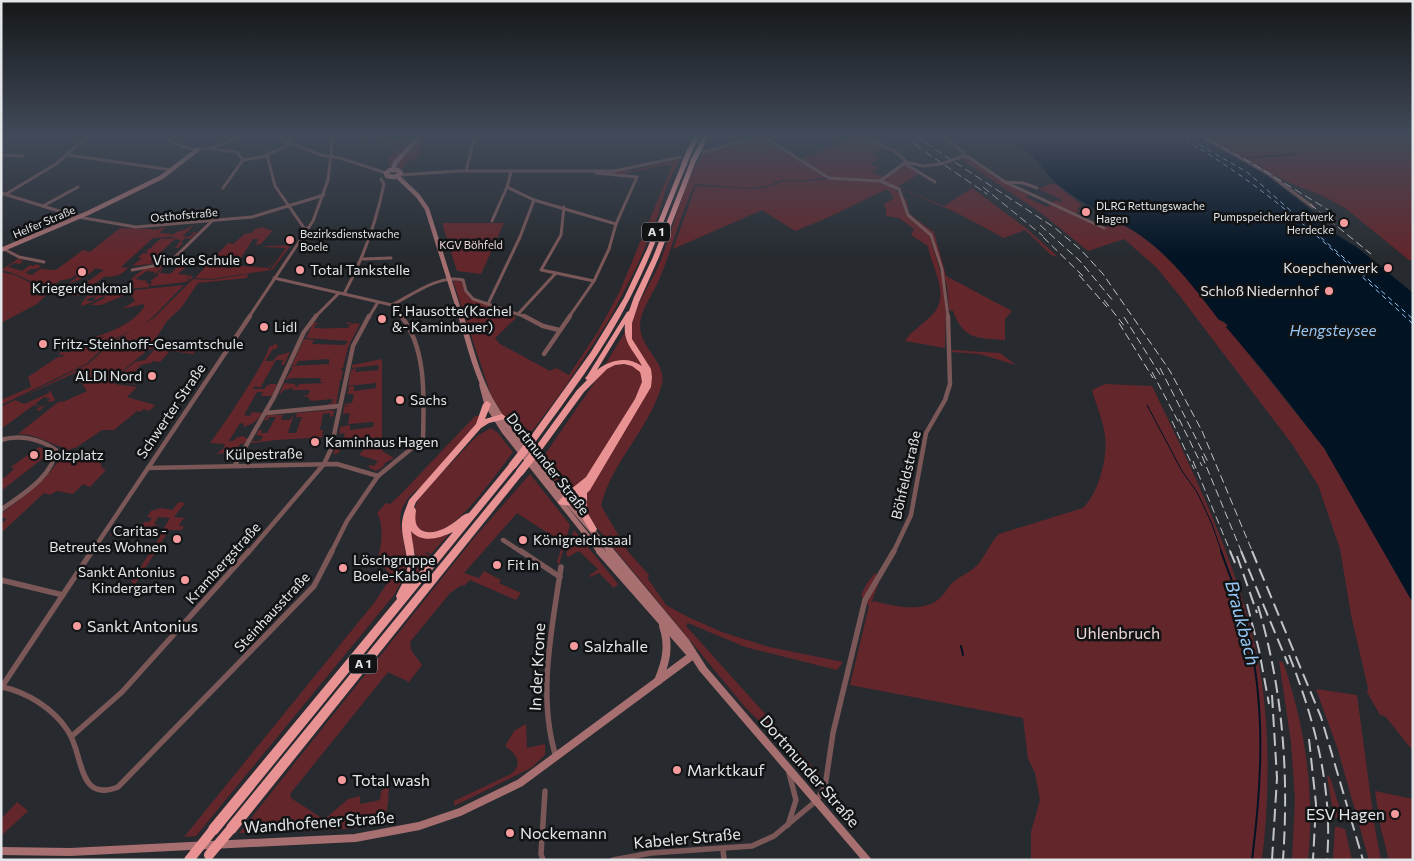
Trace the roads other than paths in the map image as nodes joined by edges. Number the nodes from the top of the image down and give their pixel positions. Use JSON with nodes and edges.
{"nodes":[{"id":1,"x":36,"y":176,"type":"edge"},
{"id":2,"x":160,"y":176,"type":"edge"},
{"id":3,"x":231,"y":176,"type":"edge"},
{"id":4,"x":272,"y":176,"type":"edge"},
{"id":5,"x":328,"y":176,"type":"edge"},
{"id":6,"x":397,"y":176,"type":"edge"},
{"id":7,"x":510,"y":176,"type":"edge"},
{"id":8,"x":623,"y":176,"type":"edge"},
{"id":9,"x":676,"y":176,"type":"edge"},
{"id":10,"x":687,"y":176,"type":"edge"},
{"id":11,"x":826,"y":176,"type":"edge"},
{"id":12,"x":887,"y":176,"type":"edge"},
{"id":13,"x":924,"y":176,"type":"edge"},
{"id":14,"x":997,"y":176,"type":"edge"},
{"id":15,"x":1272,"y":176,"type":"edge"},
{"id":16,"x":381,"y":179,"type":"dead end"},
{"id":17,"x":880,"y":181,"type":"junction"},
{"id":18,"x":935,"y":182,"type":"dead end"},
{"id":19,"x":1005,"y":182,"type":"junction"},
{"id":20,"x":78,"y":187,"type":"dead end"},
{"id":21,"x":507,"y":187,"type":"junction"},
{"id":22,"x":223,"y":188,"type":"dead end"},
{"id":23,"x":1037,"y":188,"type":"dead end"},
{"id":24,"x":4,"y":193,"type":"edge"},
{"id":25,"x":324,"y":195,"type":"junction"},
{"id":26,"x":534,"y":200,"type":"junction"},
{"id":27,"x":289,"y":205,"type":"junction"},
{"id":28,"x":43,"y":206,"type":"junction"},
{"id":29,"x":564,"y":207,"type":"junction"},
{"id":30,"x":1313,"y":207,"type":"dead end"},
{"id":31,"x":78,"y":217,"type":"junction"},
{"id":32,"x":492,"y":221,"type":"dead end"},
{"id":33,"x":211,"y":222,"type":"junction"},
{"id":34,"x":616,"y":224,"type":"junction"},
{"id":35,"x":1104,"y":228,"type":"dead end"},
{"id":36,"x":307,"y":229,"type":"junction"},
{"id":37,"x":3,"y":249,"type":"edge"},
{"id":38,"x":391,"y":258,"type":"dead end"},
{"id":39,"x":363,"y":259,"type":"junction"},
{"id":40,"x":44,"y":262,"type":"dead end"},
{"id":41,"x":132,"y":270,"type":"dead end"},
{"id":42,"x":556,"y":273,"type":"junction"},
{"id":43,"x":274,"y":278,"type":"junction"},
{"id":44,"x":449,"y":278,"type":"junction"},
{"id":45,"x":594,"y":281,"type":"junction"},
{"id":46,"x":342,"y":293,"type":"junction"},
{"id":47,"x":637,"y":297,"type":"junction"},
{"id":48,"x":378,"y":302,"type":"junction"},
{"id":49,"x":488,"y":302,"type":"junction"},
{"id":50,"x":392,"y":305,"type":"junction"},
{"id":51,"x":519,"y":313,"type":"junction"},
{"id":52,"x":559,"y":330,"type":"junction"},
{"id":53,"x":544,"y":354,"type":"dead end"},
{"id":54,"x":478,"y":370,"type":"junction"},
{"id":55,"x":580,"y":392,"type":"junction"},
{"id":56,"x":487,"y":404,"type":"junction"},
{"id":57,"x":340,"y":406,"type":"junction"},
{"id":58,"x":266,"y":413,"type":"junction"},
{"id":59,"x":498,"y":419,"type":"junction"},
{"id":60,"x":478,"y":426,"type":"junction"},
{"id":61,"x":1,"y":440,"type":"edge"},
{"id":62,"x":324,"y":464,"type":"junction"},
{"id":63,"x":235,"y":465,"type":"junction"},
{"id":64,"x":148,"y":468,"type":"junction"},
{"id":65,"x":378,"y":476,"type":"junction"},
{"id":66,"x":583,"y":494,"type":"junction"},
{"id":67,"x":565,"y":501,"type":"junction"},
{"id":68,"x":483,"y":502,"type":"junction"},
{"id":69,"x":1,"y":510,"type":"edge"},
{"id":70,"x":593,"y":529,"type":"junction"},
{"id":71,"x":503,"y":540,"type":"dead end"},
{"id":72,"x":561,"y":567,"type":"dead end"},
{"id":73,"x":560,"y":577,"type":"junction"},
{"id":74,"x":1,"y":580,"type":"edge"},
{"id":75,"x":63,"y":595,"type":"junction"},
{"id":76,"x":659,"y":619,"type":"junction"},
{"id":77,"x":694,"y":655,"type":"junction"},
{"id":78,"x":352,"y":660,"type":"junction"},
{"id":79,"x":657,"y":683,"type":"junction"},
{"id":80,"x":2,"y":687,"type":"edge"},
{"id":81,"x":72,"y":736,"type":"junction"},
{"id":82,"x":556,"y":757,"type":"junction"},
{"id":83,"x":787,"y":768,"type":"junction"},
{"id":84,"x":545,"y":790,"type":"dead end"},
{"id":85,"x":816,"y":800,"type":"junction"},
{"id":86,"x":788,"y":826,"type":"junction"},
{"id":87,"x":723,"y":849,"type":"junction"},
{"id":88,"x":1,"y":851,"type":"edge"},
{"id":89,"x":15,"y":853,"type":"junction"},
{"id":90,"x":1,"y":856,"type":"edge"},
{"id":91,"x":207,"y":857,"type":"edge"},
{"id":92,"x":189,"y":860,"type":"edge"},
{"id":93,"x":543,"y":860,"type":"edge"},
{"id":94,"x":613,"y":860,"type":"edge"},
{"id":95,"x":724,"y":860,"type":"edge"},
{"id":96,"x":867,"y":860,"type":"edge"}],
"edges":[{"from":1,"to":24,"type":"street"},
{"from":2,"to":31,"type":"main road","name":"Helfer Straße"},
{"from":3,"to":22,"type":"street"},
{"from":4,"to":27,"type":"street"},
{"from":5,"to":25,"type":"street","name":"Schwerter Straße"},
{"from":6,"to":44,"type":"main road","name":"Dortmunder Straße"},
{"from":7,"to":21,"type":"street"},
{"from":8,"to":34,"type":"street"},
{"from":9,"to":68,"type":"highway","number":"A 1","bridge":true},
{"from":10,"to":47,"type":"highway","number":"A 1","bridge":true},
{"from":11,"to":17,"type":"street","name":"Böhfeldstraße"},
{"from":12,"to":17,"type":"street"},
{"from":13,"to":18,"type":"street"},
{"from":14,"to":19,"type":"street"},
{"from":15,"to":30,"type":"street"},
{"from":16,"to":39,"type":"street"},
{"from":17,"to":85,"type":"street","name":"Böhfeldstraße"},
{"from":19,"to":23,"type":"street"},
{"from":19,"to":35,"type":"street"},
{"from":20,"to":28,"type":"street"},
{"from":21,"to":26,"type":"street"},
{"from":21,"to":32,"type":"street"},
{"from":24,"to":28,"type":"street","name":"Osthofstraße"},
{"from":25,"to":27,"type":"street","name":"Osthofstraße"},
{"from":25,"to":36,"type":"street","name":"Schwerter Straße"},
{"from":26,"to":29,"type":"street"},
{"from":26,"to":49,"type":"street"},
{"from":27,"to":33,"type":"street","name":"Osthofstraße"},
{"from":27,"to":36,"type":"street"},
{"from":28,"to":31,"type":"street","name":"Osthofstraße"},
{"from":29,"to":34,"type":"street"},
{"from":29,"to":42,"type":"street"},
{"from":31,"to":33,"type":"street","name":"Osthofstraße"},
{"from":31,"to":37,"type":"main road","name":"Helfer Straße"},
{"from":33,"to":41,"type":"street"},
{"from":34,"to":45,"type":"street"},
{"from":36,"to":43,"type":"street","name":"Schwerter Straße"},
{"from":37,"to":40,"type":"street"},
{"from":38,"to":39,"type":"street"},
{"from":39,"to":46,"type":"street"},
{"from":42,"to":45,"type":"street"},
{"from":42,"to":51,"type":"street"},
{"from":43,"to":46,"type":"street"},
{"from":43,"to":64,"type":"street","name":"Schwerter Straße"},
{"from":44,"to":49,"type":"street"},
{"from":44,"to":50,"type":"street"},
{"from":44,"to":54,"type":"main road","name":"Dortmunder Straße"},
{"from":45,"to":52,"type":"street"},
{"from":46,"to":48,"type":"street"},
{"from":46,"to":58,"type":"street"},
{"from":47,"to":55,"type":"highway","number":"A 1"},
{"from":47,"to":66,"type":"highway"},
{"from":48,"to":50,"type":"street"},
{"from":48,"to":57,"type":"street","name":"Krambergstraße"},
{"from":49,"to":51,"type":"street"},
{"from":50,"to":65,"type":"street","name":"Steinhausstraße"},
{"from":51,"to":52,"type":"street"},
{"from":52,"to":53,"type":"street"},
{"from":54,"to":56,"type":"main road","name":"Dortmunder Straße"},
{"from":54,"to":59,"type":"main road","name":"Dortmunder Straße"},
{"from":55,"to":67,"type":"highway"},
{"from":55,"to":91,"type":"highway","number":"A 1","bridge":true},
{"from":56,"to":59,"type":"main road","name":"Dortmunder Straße"},
{"from":56,"to":60,"type":"highway"},
{"from":57,"to":58,"type":"street"},
{"from":57,"to":62,"type":"street","name":"Krambergstraße"},
{"from":58,"to":63,"type":"street"},
{"from":59,"to":60,"type":"highway"},
{"from":59,"to":67,"type":"main road","name":"Dortmunder Straße"},
{"from":59,"to":68,"type":"highway"},
{"from":60,"to":78,"type":"highway"},
{"from":61,"to":69,"type":"street"},
{"from":62,"to":63,"type":"street","name":"Külpestraße"},
{"from":62,"to":65,"type":"street","name":"Külpestraße"},
{"from":62,"to":81,"type":"street","name":"Krambergstraße"},
{"from":63,"to":64,"type":"street","name":"Külpestraße"},
{"from":64,"to":75,"type":"street","name":"Schwerter Straße"},
{"from":65,"to":81,"type":"street","name":"Steinhausstraße"},
{"from":66,"to":67,"type":"highway"},
{"from":66,"to":70,"type":"highway"},
{"from":67,"to":70,"type":"main road","name":"Dortmunder Straße"},
{"from":67,"to":76,"type":"main road","name":"Dortmunder Straße"},
{"from":68,"to":78,"type":"highway","number":"A 1"},
{"from":70,"to":77,"type":"main road","name":"Dortmunder Straße"},
{"from":71,"to":73,"type":"street"},
{"from":72,"to":73,"type":"street","name":"In der Krone"},
{"from":73,"to":82,"type":"street","name":"In der Krone"},
{"from":74,"to":75,"type":"street"},
{"from":75,"to":80,"type":"street","name":"Schwerter Straße"},
{"from":76,"to":77,"type":"main road","name":"Dortmunder Straße"},
{"from":76,"to":79,"type":"main road"},
{"from":77,"to":79,"type":"main road","name":"Wandhofener Straße"},
{"from":77,"to":83,"type":"main road","name":"Dortmunder Straße"},
{"from":78,"to":92,"type":"highway","number":"A 1","bridge":true},
{"from":79,"to":82,"type":"main road","name":"Wandhofener Straße"},
{"from":80,"to":81,"type":"street","name":"Steinhausstraße"},
{"from":82,"to":89,"type":"main road","name":"Wandhofener Straße"},
{"from":83,"to":85,"type":"main road","name":"Dortmunder Straße"},
{"from":83,"to":86,"type":"street"},
{"from":84,"to":93,"type":"street"},
{"from":85,"to":86,"type":"street","name":"Kabeler Straße"},
{"from":85,"to":96,"type":"main road","name":"Dortmunder Straße"},
{"from":86,"to":87,"type":"street","name":"Kabeler Straße"},
{"from":87,"to":94,"type":"street","name":"Kabeler Straße"},
{"from":87,"to":95,"type":"street"},
{"from":88,"to":89,"type":"main road","name":"Wandhofener Straße"},
{"from":89,"to":90,"type":"main road","name":"Wandhofener Straße"}]}
